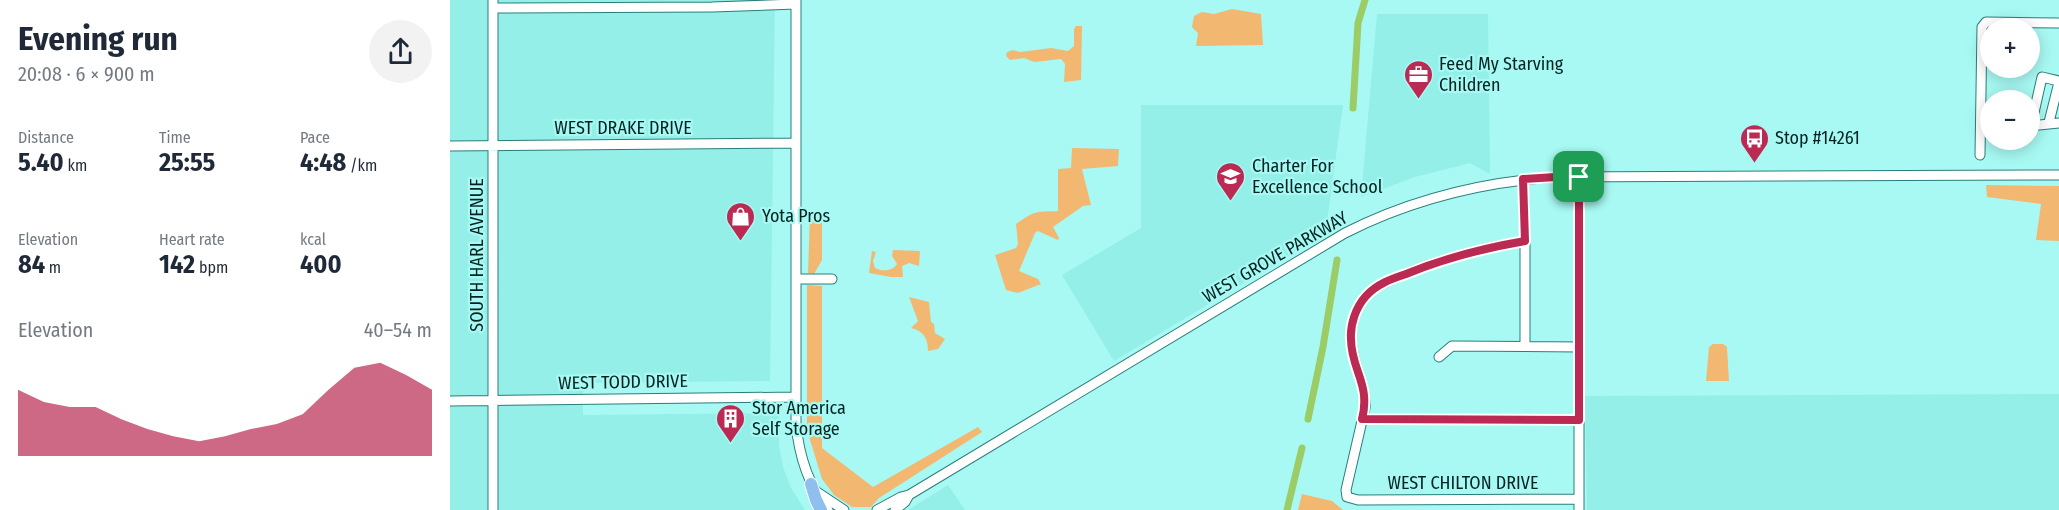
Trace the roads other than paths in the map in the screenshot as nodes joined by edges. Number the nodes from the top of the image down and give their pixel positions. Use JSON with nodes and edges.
{"nodes":[{"id":1,"x":796,"y":2,"type":"edge"},
{"id":2,"x":493,"y":4,"type":"edge"},
{"id":3,"x":2059,"y":23,"type":"edge"},
{"id":4,"x":2059,"y":81,"type":"edge"},
{"id":5,"x":1985,"y":90,"type":"edge"},
{"id":6,"x":2039,"y":90,"type":"edge"},
{"id":7,"x":2054,"y":122,"type":"edge"},
{"id":8,"x":796,"y":143,"type":"junction"},
{"id":9,"x":494,"y":145,"type":"junction"},
{"id":10,"x":450,"y":146,"type":"edge"},
{"id":11,"x":1981,"y":150,"type":"edge"},
{"id":12,"x":1980,"y":155,"type":"dead end"},
{"id":13,"x":2059,"y":175,"type":"edge"},
{"id":14,"x":1579,"y":177,"type":"junction"},
{"id":15,"x":1523,"y":179,"type":"junction"},
{"id":16,"x":1525,"y":241,"type":"junction"},
{"id":17,"x":796,"y":279,"type":"junction"},
{"id":18,"x":832,"y":279,"type":"dead end"},
{"id":19,"x":1525,"y":346,"type":"junction"},
{"id":20,"x":1578,"y":347,"type":"junction"},
{"id":21,"x":1439,"y":357,"type":"dead end"},
{"id":22,"x":796,"y":397,"type":"junction"},
{"id":23,"x":493,"y":400,"type":"junction"},
{"id":24,"x":450,"y":401,"type":"edge"},
{"id":25,"x":1362,"y":419,"type":"junction"},
{"id":26,"x":1579,"y":420,"type":"junction"},
{"id":27,"x":814,"y":488,"type":"junction"},
{"id":28,"x":909,"y":495,"type":"junction"},
{"id":29,"x":1579,"y":499,"type":"junction"},
{"id":30,"x":494,"y":510,"type":"edge"},
{"id":31,"x":821,"y":510,"type":"edge"},
{"id":32,"x":828,"y":510,"type":"edge"},
{"id":33,"x":844,"y":510,"type":"edge"},
{"id":34,"x":877,"y":510,"type":"edge"},
{"id":35,"x":895,"y":510,"type":"edge"},
{"id":36,"x":1579,"y":510,"type":"edge"}],
"edges":[{"from":1,"to":2,"type":"street"},
{"from":1,"to":8,"type":"street"},
{"from":2,"to":9,"type":"street","name":"SOUTH HARL AVENUE"},
{"from":3,"to":5,"type":"street"},
{"from":4,"to":6,"type":"street"},
{"from":4,"to":7,"type":"street"},
{"from":8,"to":9,"type":"street","name":"WEST DRAKE DRIVE"},
{"from":8,"to":17,"type":"street"},
{"from":9,"to":10,"type":"street","name":"WEST DRAKE DRIVE"},
{"from":9,"to":23,"type":"street","name":"SOUTH HARL AVENUE"},
{"from":11,"to":12,"type":"street"},
{"from":13,"to":14,"type":"street","name":"WEST GROVE PARKWAY"},
{"from":14,"to":15,"type":"street","name":"WEST GROVE PARKWAY"},
{"from":14,"to":20,"type":"street"},
{"from":15,"to":16,"type":"street"},
{"from":15,"to":28,"type":"street","name":"WEST GROVE PARKWAY"},
{"from":16,"to":19,"type":"street"},
{"from":16,"to":25,"type":"street"},
{"from":17,"to":18,"type":"street"},
{"from":17,"to":22,"type":"street"},
{"from":19,"to":20,"type":"street"},
{"from":19,"to":21,"type":"street"},
{"from":20,"to":26,"type":"street"},
{"from":22,"to":23,"type":"street","name":"WEST TODD DRIVE"},
{"from":22,"to":27,"type":"street"},
{"from":23,"to":24,"type":"street","name":"WEST TODD DRIVE"},
{"from":23,"to":30,"type":"street","name":"SOUTH HARL AVENUE"},
{"from":25,"to":26,"type":"street"},
{"from":25,"to":29,"type":"street","name":"WEST CHILTON DRIVE"},
{"from":26,"to":29,"type":"street"},
{"from":27,"to":31,"type":"main road"},
{"from":27,"to":32,"type":"street"},
{"from":27,"to":33,"type":"street"},
{"from":28,"to":34,"type":"street","name":"WEST GROVE PARKWAY"},
{"from":28,"to":35,"type":"street","name":"WEST GROVE PARKWAY"},
{"from":29,"to":36,"type":"street"}]}
